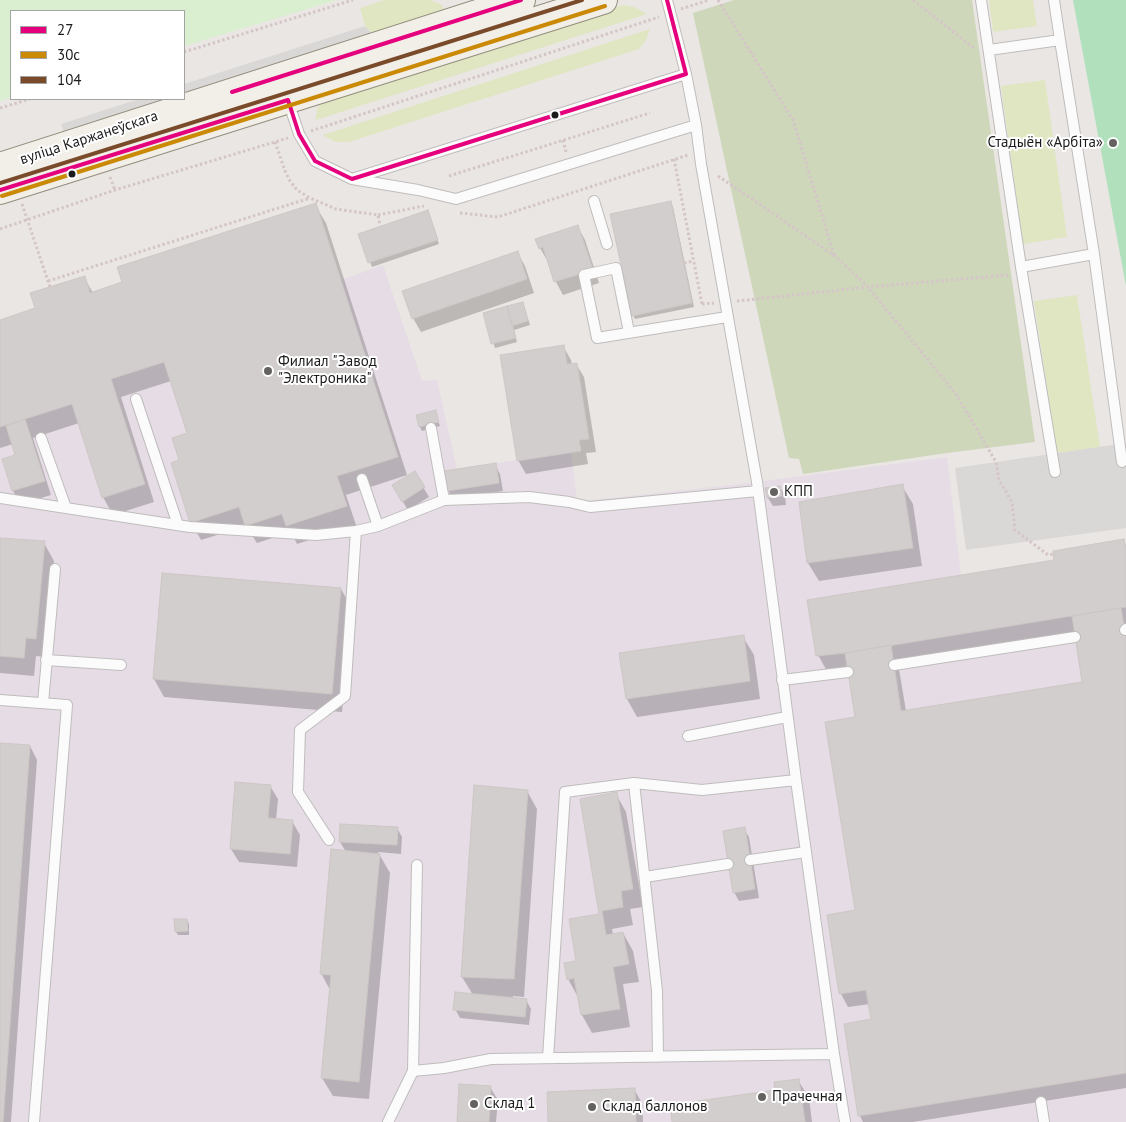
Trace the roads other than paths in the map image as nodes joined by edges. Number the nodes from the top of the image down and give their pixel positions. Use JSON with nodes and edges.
{"nodes":[{"id":1,"x":521,"y":0,"type":"edge"},
{"id":2,"x":603,"y":0,"type":"edge"},
{"id":3,"x":666,"y":0,"type":"edge"},
{"id":4,"x":981,"y":0,"type":"edge"},
{"id":5,"x":1054,"y":0,"type":"edge"},
{"id":6,"x":1060,"y":40,"type":"junction"},
{"id":7,"x":989,"y":50,"type":"junction"},
{"id":8,"x":686,"y":74,"type":"junction"},
{"id":9,"x":288,"y":100,"type":"junction"},
{"id":10,"x":696,"y":125,"type":"junction"},
{"id":11,"x":0,"y":167,"type":"edge"},
{"id":12,"x":352,"y":179,"type":"junction"},
{"id":13,"x":11,"y":197,"type":"edge"},
{"id":14,"x":594,"y":201,"type":"dead end"},
{"id":15,"x":607,"y":244,"type":"dead end"},
{"id":16,"x":1094,"y":254,"type":"junction"},
{"id":17,"x":1022,"y":271,"type":"junction"},
{"id":18,"x":727,"y":317,"type":"junction"},
{"id":19,"x":629,"y":332,"type":"junction"},
{"id":20,"x":136,"y":399,"type":"dead end"},
{"id":21,"x":431,"y":428,"type":"dead end"},
{"id":22,"x":41,"y":438,"type":"dead end"},
{"id":23,"x":1122,"y":462,"type":"dead end"},
{"id":24,"x":1054,"y":472,"type":"dead end"},
{"id":25,"x":362,"y":479,"type":"dead end"},
{"id":26,"x":758,"y":491,"type":"junction"},
{"id":27,"x":0,"y":498,"type":"edge"},
{"id":28,"x":444,"y":500,"type":"junction"},
{"id":29,"x":66,"y":508,"type":"junction"},
{"id":30,"x":178,"y":525,"type":"junction"},
{"id":31,"x":378,"y":526,"type":"junction"},
{"id":32,"x":356,"y":531,"type":"junction"},
{"id":33,"x":54,"y":570,"type":"dead end"},
{"id":34,"x":1075,"y":637,"type":"dead end"},
{"id":35,"x":46,"y":660,"type":"junction"},
{"id":36,"x":121,"y":665,"type":"dead end"},
{"id":37,"x":894,"y":665,"type":"dead end"},
{"id":38,"x":848,"y":672,"type":"dead end"},
{"id":39,"x":782,"y":680,"type":"junction"},
{"id":40,"x":0,"y":700,"type":"edge"},
{"id":41,"x":43,"y":703,"type":"junction"},
{"id":42,"x":787,"y":717,"type":"junction"},
{"id":43,"x":688,"y":736,"type":"dead end"},
{"id":44,"x":796,"y":780,"type":"junction"},
{"id":45,"x":634,"y":783,"type":"junction"},
{"id":46,"x":328,"y":840,"type":"dead end"},
{"id":47,"x":806,"y":852,"type":"junction"},
{"id":48,"x":750,"y":860,"type":"dead end"},
{"id":49,"x":417,"y":864,"type":"dead end"},
{"id":50,"x":728,"y":864,"type":"dead end"},
{"id":51,"x":645,"y":877,"type":"junction"},
{"id":52,"x":834,"y":1054,"type":"junction"},
{"id":53,"x":658,"y":1057,"type":"junction"},
{"id":54,"x":548,"y":1058,"type":"junction"},
{"id":55,"x":413,"y":1071,"type":"junction"},
{"id":56,"x":1041,"y":1102,"type":"dead end"},
{"id":57,"x":34,"y":1122,"type":"edge"},
{"id":58,"x":388,"y":1122,"type":"edge"},
{"id":59,"x":845,"y":1122,"type":"edge"},
{"id":60,"x":1044,"y":1122,"type":"edge"}],
"edges":[{"from":1,"to":11,"type":"main road","name":"вуліца Каржанеўскага"},
{"from":2,"to":9,"type":"main road","name":"вуліца Каржанеўскага"},
{"from":3,"to":8,"type":"lane"},
{"from":4,"to":7,"type":"lane"},
{"from":5,"to":6,"type":"lane"},
{"from":6,"to":7,"type":"lane"},
{"from":6,"to":16,"type":"lane"},
{"from":7,"to":17,"type":"lane"},
{"from":8,"to":10,"type":"lane"},
{"from":8,"to":12,"type":"lane"},
{"from":9,"to":12,"type":"lane"},
{"from":9,"to":13,"type":"main road","name":"вуліца Каржанеўскага"},
{"from":10,"to":12,"type":"lane"},
{"from":10,"to":18,"type":"lane"},
{"from":14,"to":15,"type":"lane"},
{"from":16,"to":17,"type":"lane"},
{"from":16,"to":23,"type":"lane"},
{"from":17,"to":24,"type":"lane"},
{"from":18,"to":19,"type":"lane"},
{"from":18,"to":26,"type":"lane"},
{"from":19,"to":19,"type":"lane"},
{"from":20,"to":30,"type":"lane"},
{"from":21,"to":28,"type":"lane"},
{"from":22,"to":29,"type":"lane"},
{"from":25,"to":31,"type":"lane"},
{"from":26,"to":28,"type":"lane"},
{"from":26,"to":39,"type":"lane"},
{"from":27,"to":29,"type":"lane"},
{"from":28,"to":31,"type":"lane"},
{"from":29,"to":30,"type":"lane"},
{"from":30,"to":32,"type":"lane"},
{"from":31,"to":32,"type":"lane"},
{"from":32,"to":46,"type":"lane"},
{"from":33,"to":35,"type":"lane"},
{"from":34,"to":37,"type":"lane"},
{"from":35,"to":36,"type":"lane"},
{"from":35,"to":41,"type":"lane"},
{"from":38,"to":39,"type":"lane"},
{"from":39,"to":42,"type":"lane"},
{"from":40,"to":41,"type":"lane"},
{"from":41,"to":57,"type":"lane"},
{"from":42,"to":43,"type":"lane"},
{"from":42,"to":44,"type":"lane"},
{"from":44,"to":45,"type":"lane"},
{"from":44,"to":47,"type":"lane"},
{"from":45,"to":51,"type":"lane"},
{"from":45,"to":54,"type":"lane"},
{"from":47,"to":48,"type":"lane"},
{"from":47,"to":52,"type":"lane"},
{"from":49,"to":55,"type":"lane"},
{"from":50,"to":51,"type":"lane"},
{"from":51,"to":53,"type":"lane"},
{"from":52,"to":53,"type":"lane"},
{"from":52,"to":59,"type":"lane"},
{"from":53,"to":54,"type":"lane"},
{"from":54,"to":55,"type":"lane"},
{"from":55,"to":58,"type":"lane"},
{"from":56,"to":60,"type":"lane"}]}
